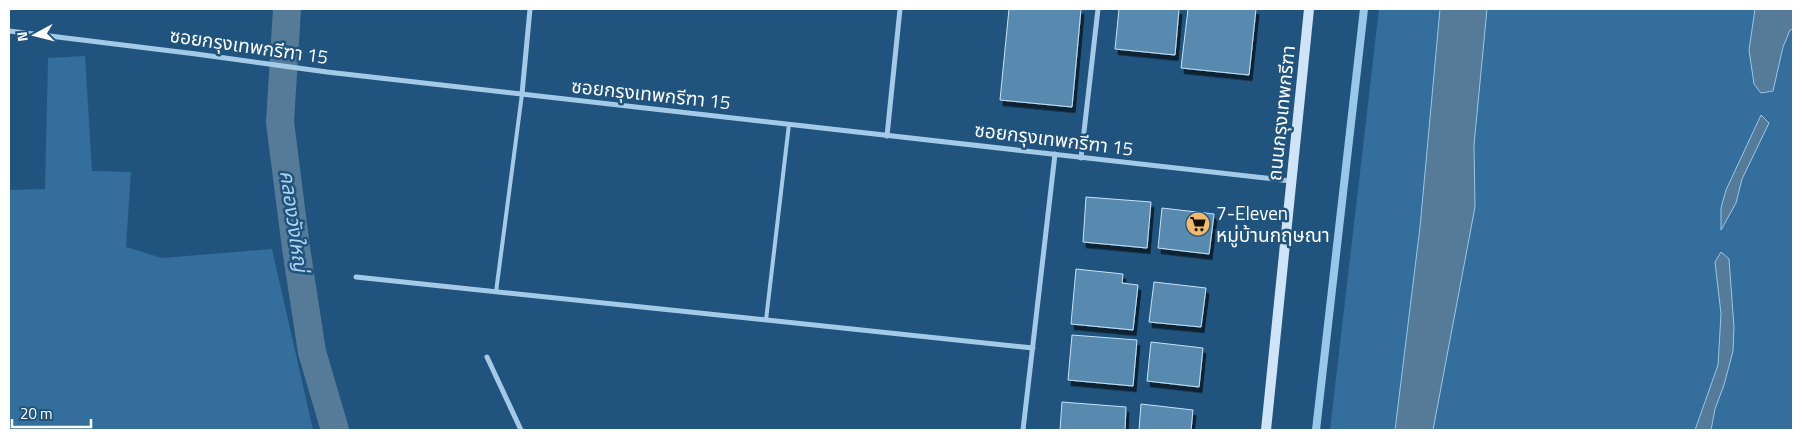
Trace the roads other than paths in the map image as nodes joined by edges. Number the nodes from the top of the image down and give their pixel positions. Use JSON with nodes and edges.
{"nodes":[{"id":1,"x":530,"y":9,"type":"edge"},
{"id":2,"x":900,"y":9,"type":"edge"},
{"id":3,"x":1098,"y":9,"type":"edge"},
{"id":4,"x":1309,"y":9,"type":"edge"},
{"id":5,"x":9,"y":31,"type":"edge"},
{"id":6,"x":522,"y":94,"type":"junction"},
{"id":7,"x":789,"y":124,"type":"junction"},
{"id":8,"x":887,"y":136,"type":"junction"},
{"id":9,"x":1055,"y":154,"type":"junction"},
{"id":10,"x":1081,"y":158,"type":"junction"},
{"id":11,"x":1291,"y":181,"type":"junction"},
{"id":12,"x":356,"y":277,"type":"dead end"},
{"id":13,"x":496,"y":292,"type":"junction"},
{"id":14,"x":766,"y":320,"type":"junction"},
{"id":15,"x":1033,"y":348,"type":"junction"},
{"id":16,"x":487,"y":357,"type":"dead end"},
{"id":17,"x":521,"y":430,"type":"edge"},
{"id":18,"x":1023,"y":430,"type":"edge"},
{"id":19,"x":1266,"y":430,"type":"edge"}],
"edges":[{"from":1,"to":6,"type":"street"},
{"from":2,"to":8,"type":"street"},
{"from":3,"to":10,"type":"street"},
{"from":4,"to":11,"type":"main road","name":"ถนนกรุงเทพกรีฑา"},
{"from":5,"to":6,"type":"street","name":"ซอยกรุงเทพกรีฑา 15"},
{"from":6,"to":7,"type":"street","name":"ซอยกรุงเทพกรีฑา 15"},
{"from":6,"to":13,"type":"lane"},
{"from":7,"to":8,"type":"street","name":"ซอยกรุงเทพกรีฑา 15"},
{"from":7,"to":14,"type":"lane"},
{"from":8,"to":9,"type":"street","name":"ซอยกรุงเทพกรีฑา 15"},
{"from":9,"to":10,"type":"street","name":"ซอยกรุงเทพกรีฑา 15"},
{"from":9,"to":15,"type":"street"},
{"from":10,"to":11,"type":"street","name":"ซอยกรุงเทพกรีฑา 15"},
{"from":11,"to":19,"type":"main road","name":"ถนนกรุงเทพกรีฑา"},
{"from":12,"to":13,"type":"street"},
{"from":13,"to":14,"type":"street"},
{"from":14,"to":15,"type":"street"},
{"from":15,"to":18,"type":"street"},
{"from":16,"to":17,"type":"street"}]}
